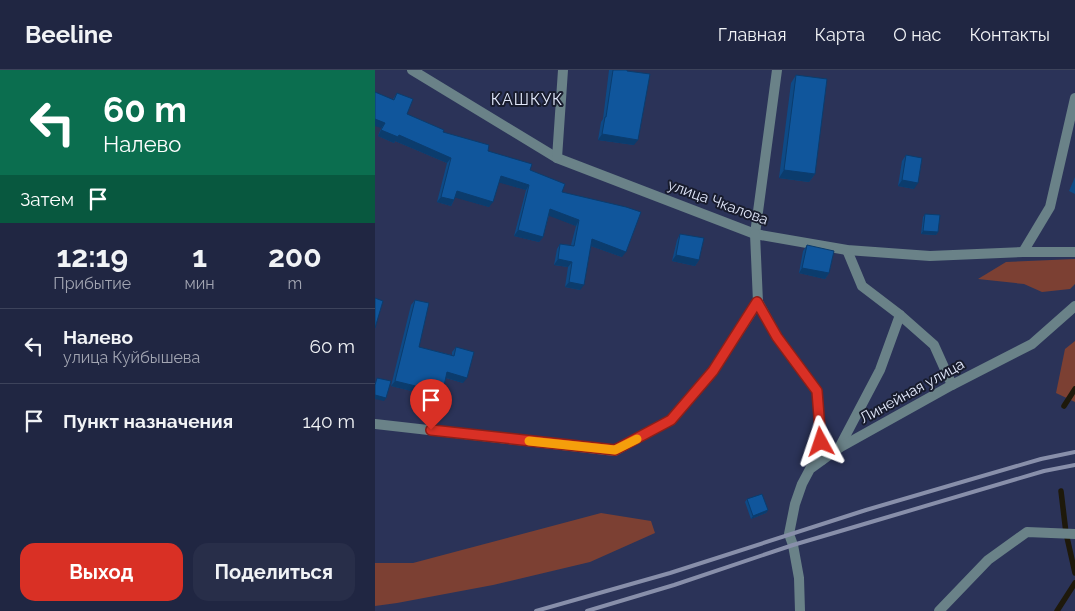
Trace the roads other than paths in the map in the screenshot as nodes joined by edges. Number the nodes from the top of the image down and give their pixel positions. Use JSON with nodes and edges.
{"nodes":[{"id":1,"x":412,"y":70,"type":"edge"},
{"id":2,"x":563,"y":70,"type":"edge"},
{"id":3,"x":777,"y":70,"type":"edge"},
{"id":4,"x":1075,"y":98,"type":"edge"},
{"id":5,"x":557,"y":158,"type":"junction"},
{"id":6,"x":755,"y":234,"type":"junction"},
{"id":7,"x":847,"y":250,"type":"junction"},
{"id":8,"x":1023,"y":252,"type":"junction"},
{"id":9,"x":1075,"y":252,"type":"edge"},
{"id":10,"x":757,"y":302,"type":"junction"},
{"id":11,"x":1075,"y":306,"type":"edge"},
{"id":12,"x":900,"y":315,"type":"junction"},
{"id":13,"x":952,"y":385,"type":"junction"},
{"id":14,"x":375,"y":424,"type":"edge"},
{"id":15,"x":839,"y":448,"type":"junction"},
{"id":16,"x":822,"y":460,"type":"junction"},
{"id":17,"x":1075,"y":534,"type":"edge"},
{"id":18,"x":799,"y":611,"type":"edge"},
{"id":19,"x":939,"y":611,"type":"edge"}],
"edges":[{"from":1,"to":5,"type":"street","name":"улица Чкалова"},
{"from":2,"to":5,"type":"street"},
{"from":3,"to":6,"type":"street"},
{"from":4,"to":8,"type":"street"},
{"from":5,"to":6,"type":"street","name":"улица Чкалова"},
{"from":6,"to":7,"type":"street","name":"улица Чкалова"},
{"from":6,"to":10,"type":"street"},
{"from":7,"to":8,"type":"street","name":"улица Чкалова"},
{"from":7,"to":12,"type":"street"},
{"from":8,"to":9,"type":"street","name":"улица Чкалова"},
{"from":10,"to":14,"type":"street"},
{"from":10,"to":16,"type":"street"},
{"from":11,"to":13,"type":"street","name":"Линейная улица"},
{"from":12,"to":13,"type":"street"},
{"from":12,"to":15,"type":"street"},
{"from":13,"to":15,"type":"street","name":"Линейная улица"},
{"from":15,"to":16,"type":"street","name":"Линейная улица"},
{"from":16,"to":18,"type":"street","name":"Линейная улица"},
{"from":17,"to":19,"type":"street"}]}
